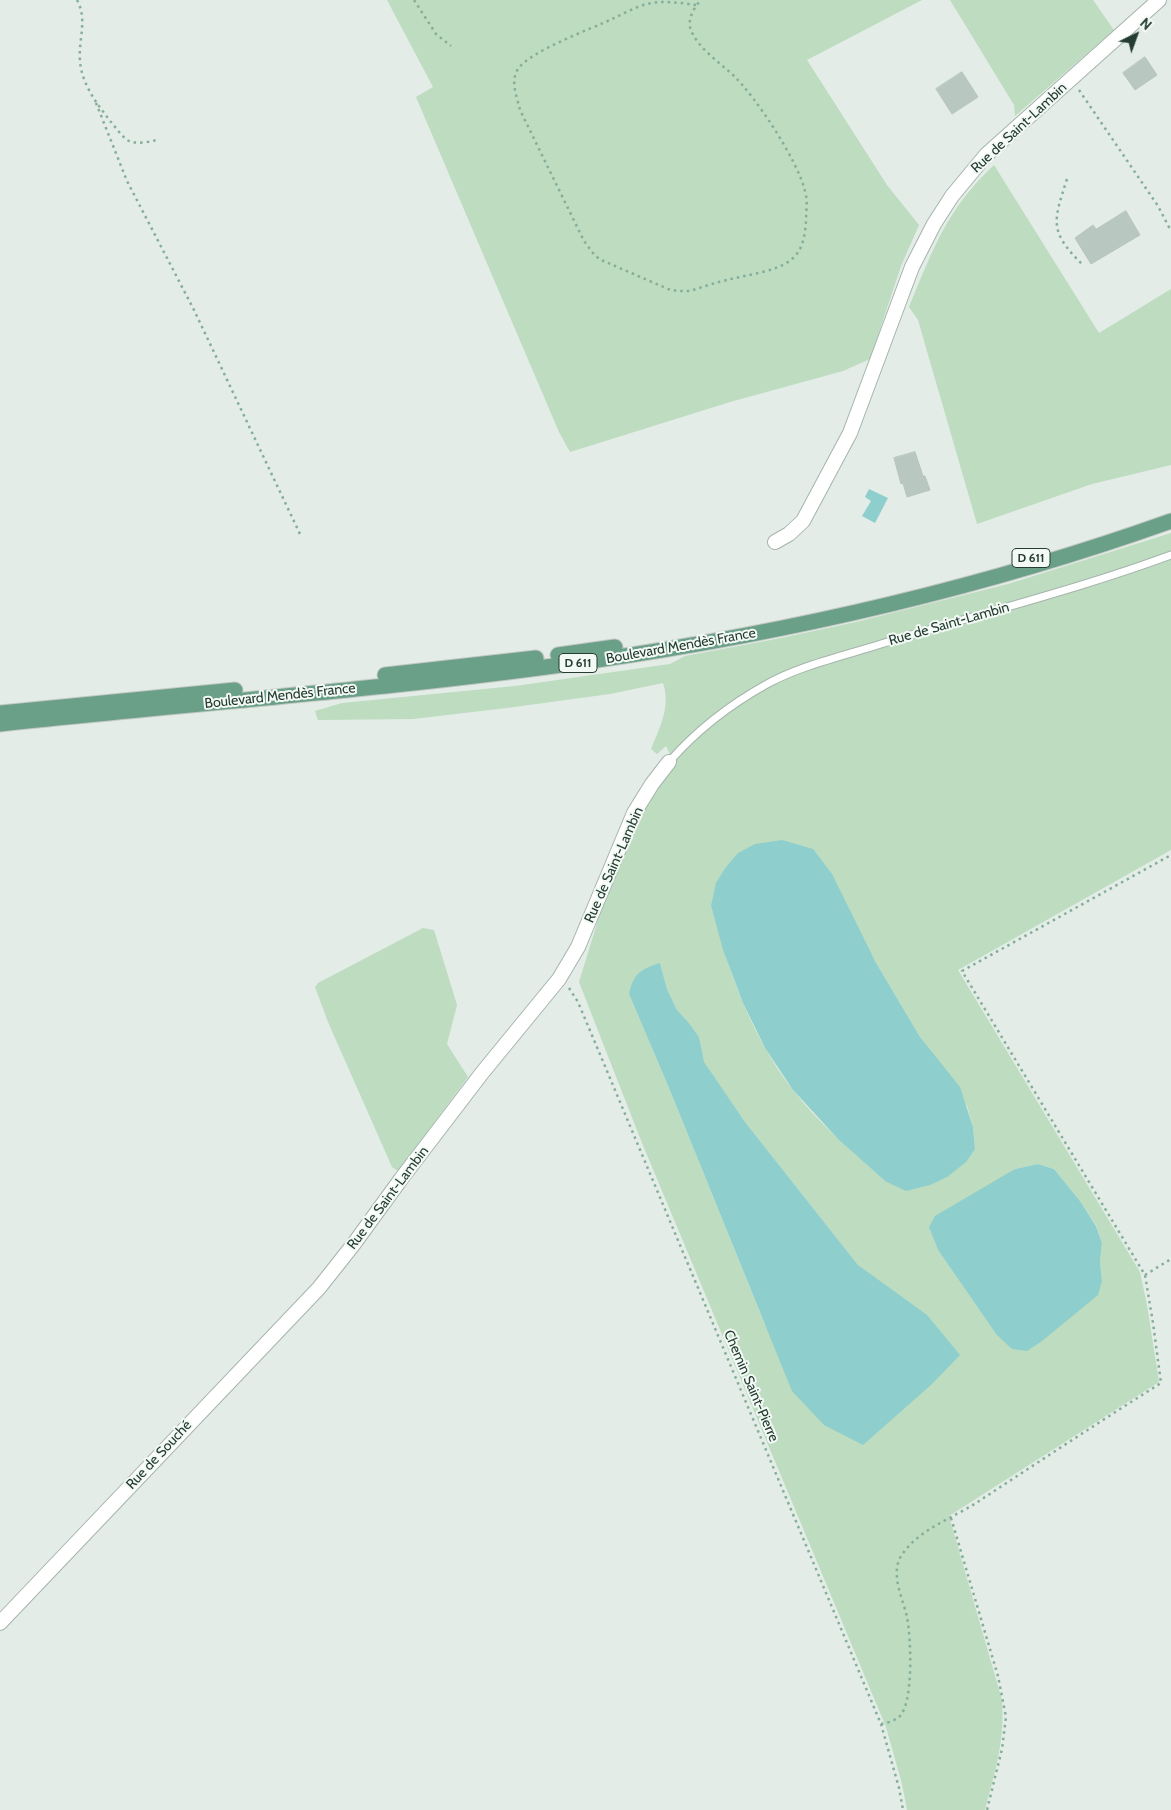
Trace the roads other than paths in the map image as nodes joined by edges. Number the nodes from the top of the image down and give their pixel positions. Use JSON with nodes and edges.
{"nodes":[{"id":1,"x":1159,"y":0,"type":"edge"},
{"id":2,"x":1171,"y":512,"type":"edge"},
{"id":3,"x":1171,"y":521,"type":"edge"},
{"id":4,"x":775,"y":542,"type":"dead end"},
{"id":5,"x":1171,"y":555,"type":"edge"},
{"id":6,"x":0,"y":713,"type":"edge"},
{"id":7,"x":0,"y":724,"type":"edge"},
{"id":8,"x":669,"y":762,"type":"joint"},
{"id":9,"x":319,"y":1288,"type":"joint"},
{"id":10,"x":0,"y":1623,"type":"edge"}],
"edges":[{"from":1,"to":4,"type":"street","name":"Rue de Saint-Lambin"},
{"from":2,"to":6,"type":"main road","name":"Boulevard Mendès France","number":"D 611"},
{"from":3,"to":7,"type":"main road","name":"Boulevard Mendès France","number":"D 611"},
{"from":5,"to":8,"type":"lane","name":"Rue de Saint-Lambin"},
{"from":8,"to":9,"type":"street","name":"Rue de Saint-Lambin"},
{"from":9,"to":10,"type":"street","name":"Rue de Souché"}]}
